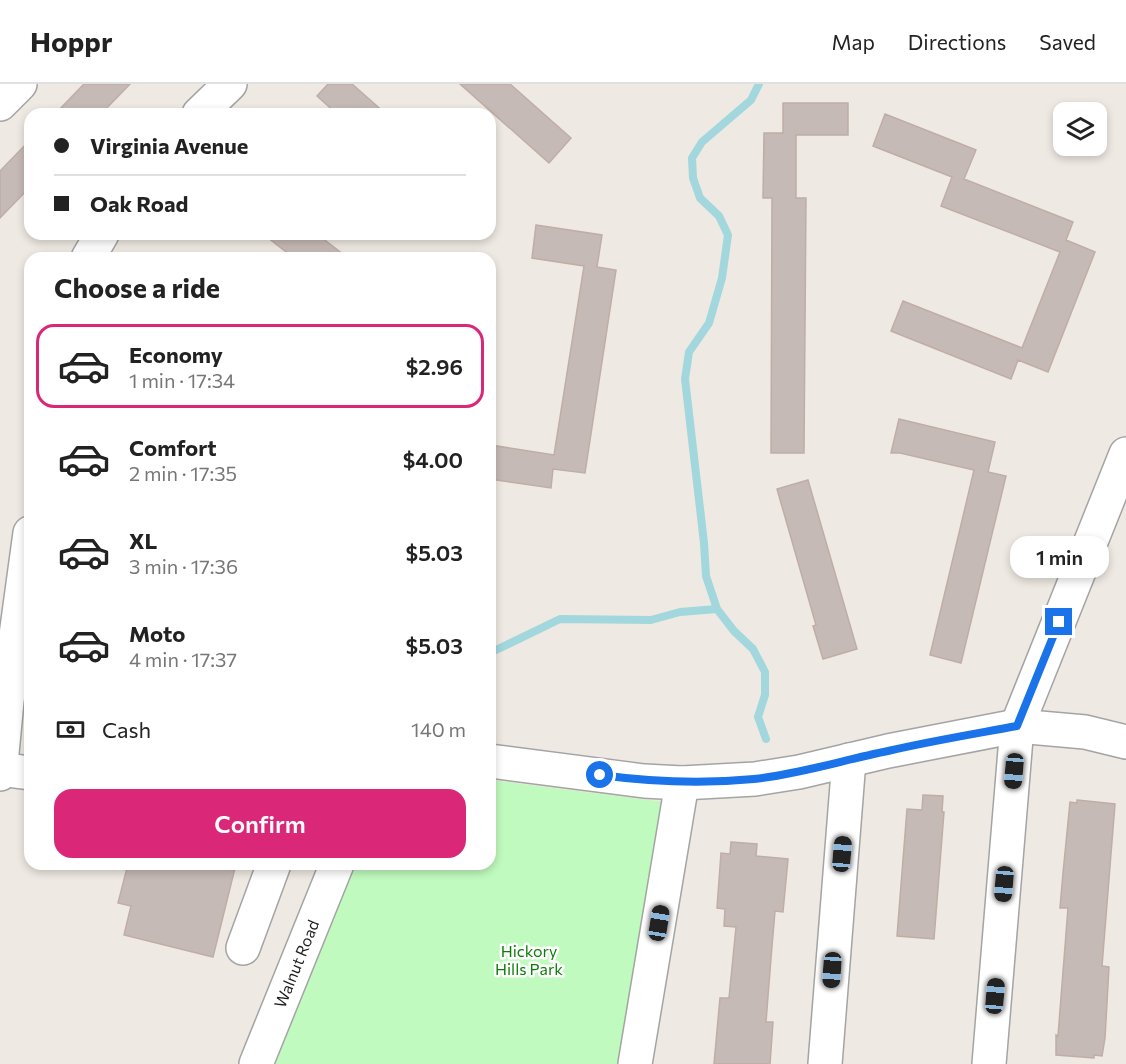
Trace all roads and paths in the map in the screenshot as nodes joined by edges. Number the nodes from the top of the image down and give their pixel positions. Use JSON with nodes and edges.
{"nodes":[{"id":1,"x":20,"y":84,"type":"edge"},
{"id":2,"x":224,"y":86,"type":"edge"},
{"id":3,"x":0,"y":104,"type":"edge"},
{"id":4,"x":204,"y":108,"type":"edge"},
{"id":5,"x":1126,"y":454,"type":"edge"},
{"id":6,"x":24,"y":589,"type":"edge"},
{"id":7,"x":12,"y":702,"type":"edge"},
{"id":8,"x":1017,"y":726,"type":"junction"},
{"id":9,"x":1126,"y":742,"type":"edge"},
{"id":10,"x":849,"y":760,"type":"junction"},
{"id":11,"x":496,"y":762,"type":"edge"},
{"id":12,"x":8,"y":771,"type":"edge"},
{"id":13,"x":682,"y":783,"type":"junction"},
{"id":14,"x":272,"y":870,"type":"edge"},
{"id":15,"x":335,"y":870,"type":"edge"},
{"id":16,"x":243,"y":948,"type":"dead end"},
{"id":17,"x":256,"y":1064,"type":"edge"},
{"id":18,"x":635,"y":1064,"type":"edge"},
{"id":19,"x":825,"y":1064,"type":"edge"},
{"id":20,"x":989,"y":1064,"type":"edge"}],
"edges":[{"from":1,"to":3,"type":"street"},
{"from":2,"to":4,"type":"street"},
{"from":5,"to":8,"type":"street"},
{"from":6,"to":7,"type":"street"},
{"from":7,"to":12,"type":"street"},
{"from":8,"to":9,"type":"street"},
{"from":8,"to":10,"type":"street"},
{"from":8,"to":20,"type":"street"},
{"from":10,"to":13,"type":"street"},
{"from":10,"to":19,"type":"street"},
{"from":11,"to":13,"type":"street"},
{"from":13,"to":18,"type":"street"},
{"from":14,"to":16,"type":"street"},
{"from":15,"to":17,"type":"street","name":"Walnut Road"}]}
